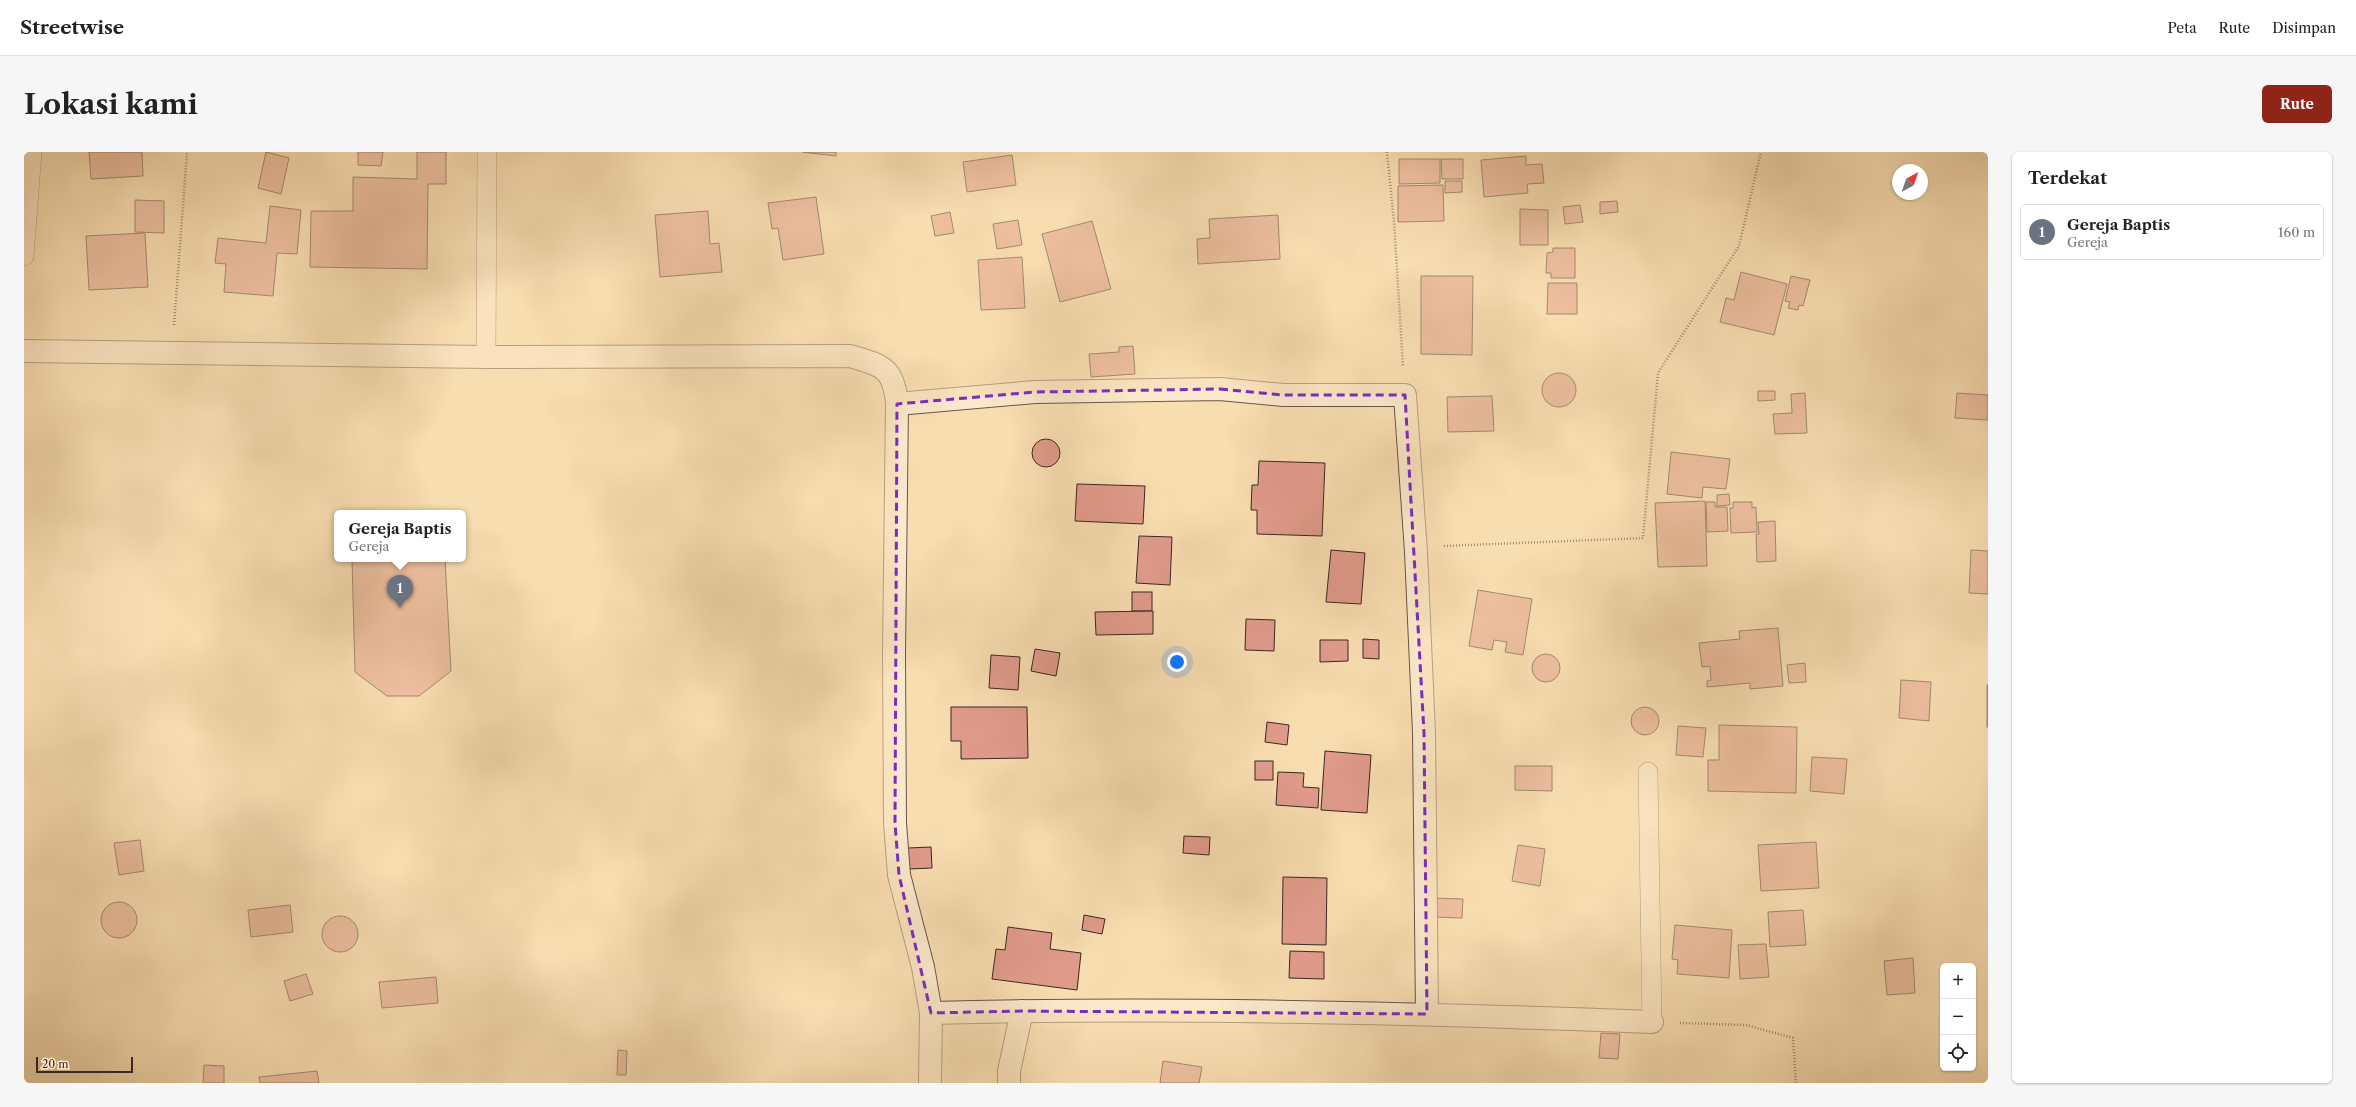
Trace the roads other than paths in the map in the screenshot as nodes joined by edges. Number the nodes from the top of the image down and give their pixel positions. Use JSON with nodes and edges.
{"nodes":[{"id":1,"x":32,"y":152,"type":"edge"},
{"id":2,"x":487,"y":152,"type":"edge"},
{"id":3,"x":24,"y":256,"type":"edge"},
{"id":4,"x":24,"y":351,"type":"edge"},
{"id":5,"x":486,"y":356,"type":"junction"},
{"id":6,"x":897,"y":404,"type":"junction"},
{"id":7,"x":1648,"y":772,"type":"dead end"},
{"id":8,"x":1022,"y":1011,"type":"junction"},
{"id":9,"x":931,"y":1013,"type":"junction"},
{"id":10,"x":1427,"y":1014,"type":"junction"},
{"id":11,"x":1652,"y":1022,"type":"joint"},
{"id":12,"x":930,"y":1083,"type":"edge"},
{"id":13,"x":1009,"y":1083,"type":"edge"}],
"edges":[{"from":1,"to":3,"type":"lane"},
{"from":2,"to":5,"type":"lane"},
{"from":4,"to":5,"type":"street"},
{"from":5,"to":6,"type":"street"},
{"from":6,"to":9,"type":"street"},
{"from":6,"to":10,"type":"street"},
{"from":7,"to":11,"type":"lane"},
{"from":8,"to":9,"type":"street"},
{"from":8,"to":10,"type":"street"},
{"from":8,"to":13,"type":"street"},
{"from":9,"to":12,"type":"street"},
{"from":10,"to":11,"type":"street"}]}
